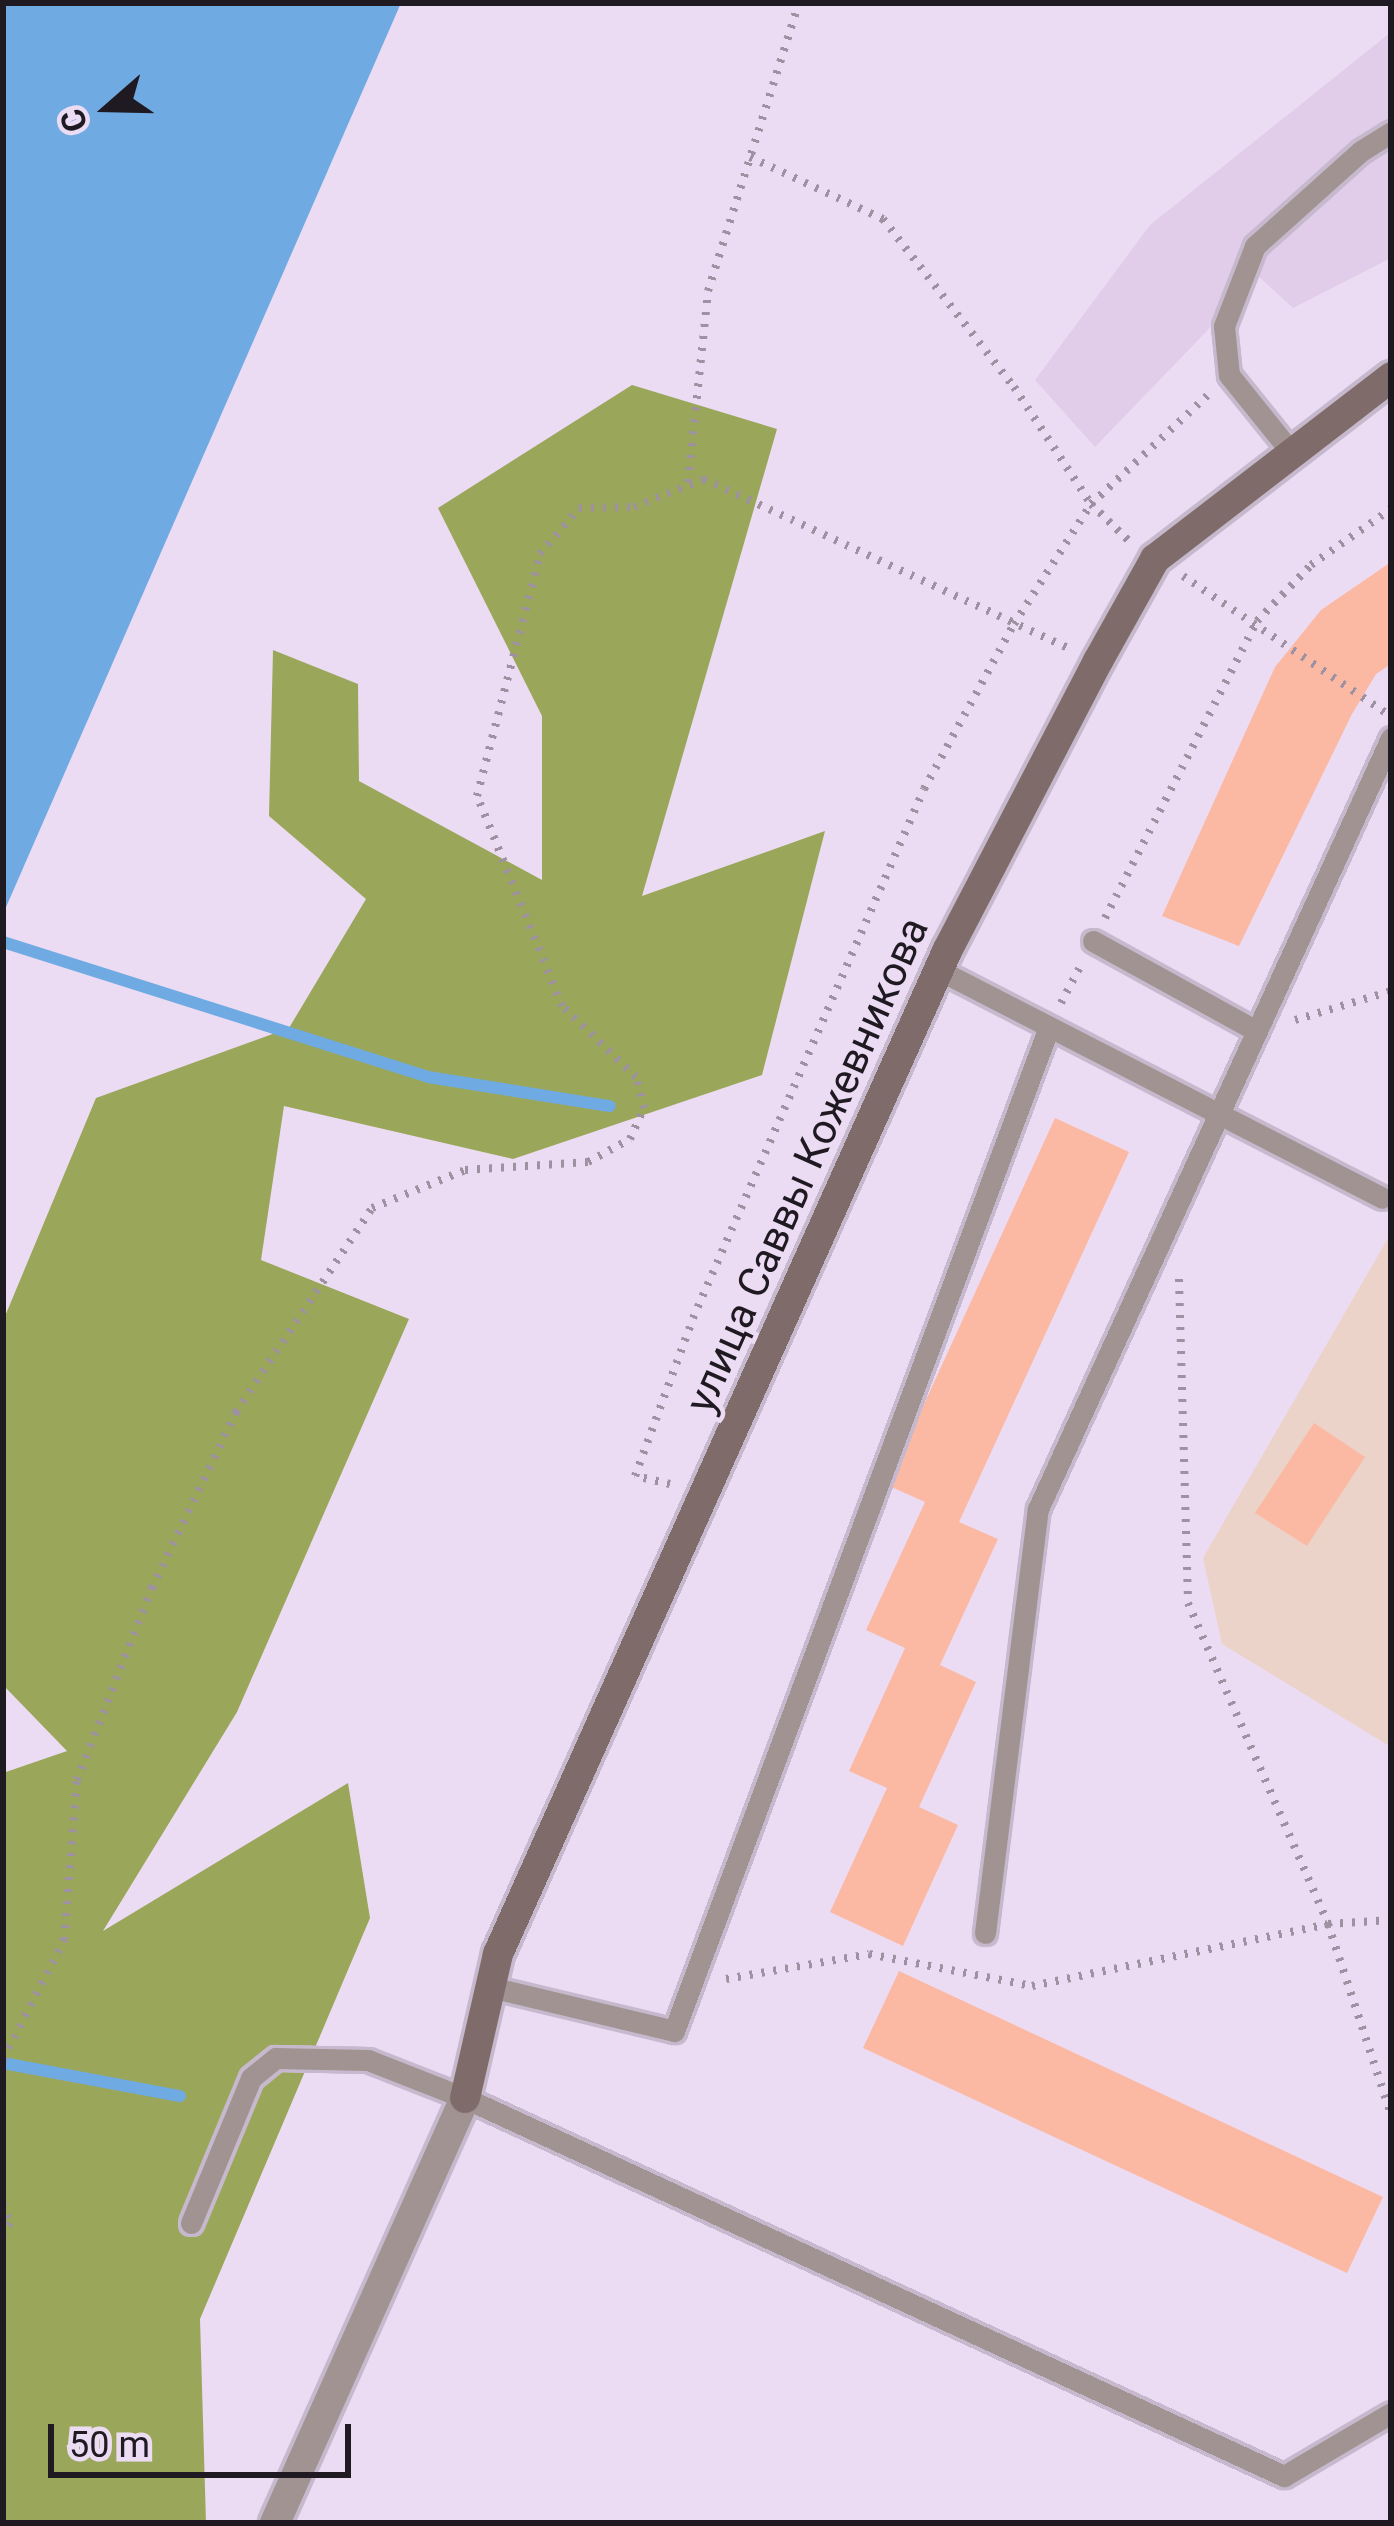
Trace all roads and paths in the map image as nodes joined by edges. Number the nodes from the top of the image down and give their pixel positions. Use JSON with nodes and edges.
{"nodes":[{"id":1,"x":799,"y":3,"type":"edge"},
{"id":2,"x":1391,"y":132,"type":"edge"},
{"id":3,"x":750,"y":157,"type":"junction"},
{"id":4,"x":1229,"y":375,"type":"junction"},
{"id":5,"x":1391,"y":377,"type":"edge"},
{"id":6,"x":1292,"y":452,"type":"junction"},
{"id":7,"x":688,"y":482,"type":"junction"},
{"id":8,"x":1091,"y":505,"type":"junction"},
{"id":9,"x":1391,"y":509,"type":"edge"},
{"id":10,"x":1155,"y":559,"type":"junction"},
{"id":11,"x":1258,"y":621,"type":"junction"},
{"id":12,"x":1014,"y":623,"type":"junction"},
{"id":13,"x":1098,"y":661,"type":"junction"},
{"id":14,"x":1391,"y":716,"type":"edge"},
{"id":15,"x":1391,"y":739,"type":"edge"},
{"id":16,"x":1093,"y":940,"type":"junction"},
{"id":17,"x":939,"y":970,"type":"junction"},
{"id":18,"x":1391,"y":991,"type":"edge"},
{"id":19,"x":1049,"y":1027,"type":"junction"},
{"id":20,"x":1257,"y":1031,"type":"junction"},
{"id":21,"x":1219,"y":1114,"type":"junction"},
{"id":22,"x":1382,"y":1198,"type":"dead end"},
{"id":23,"x":1174,"y":1212,"type":"junction"},
{"id":24,"x":704,"y":1493,"type":"junction"},
{"id":25,"x":1391,"y":1920,"type":"edge"},
{"id":26,"x":1328,"y":1924,"type":"junction"},
{"id":27,"x":986,"y":1933,"type":"dead end"},
{"id":28,"x":691,"y":1985,"type":"junction"},
{"id":29,"x":490,"y":1988,"type":"junction"},
{"id":30,"x":3,"y":2060,"type":"edge"},
{"id":31,"x":465,"y":2098,"type":"junction"},
{"id":32,"x":1391,"y":2114,"type":"edge"},
{"id":33,"x":3,"y":2204,"type":"edge"},
{"id":34,"x":191,"y":2223,"type":"dead end"},
{"id":35,"x":3,"y":2235,"type":"edge"},
{"id":36,"x":1391,"y":2413,"type":"edge"},
{"id":37,"x":275,"y":2523,"type":"edge"}],
"edges":[{"from":1,"to":3,"type":"path"},
{"from":2,"to":4,"type":"lane"},
{"from":3,"to":7,"type":"path"},
{"from":3,"to":8,"type":"path"},
{"from":4,"to":6,"type":"lane"},
{"from":4,"to":8,"type":"path"},
{"from":5,"to":6,"type":"street","name":"улица Саввы Кожевникова"},
{"from":6,"to":10,"type":"street","name":"улица Саввы Кожевникова"},
{"from":7,"to":12,"type":"path"},
{"from":7,"to":30,"type":"path"},
{"from":8,"to":10,"type":"path"},
{"from":8,"to":12,"type":"path"},
{"from":9,"to":11,"type":"path"},
{"from":10,"to":11,"type":"path"},
{"from":10,"to":13,"type":"street","name":"улица Саввы Кожевникова"},
{"from":11,"to":14,"type":"path"},
{"from":11,"to":16,"type":"path"},
{"from":12,"to":13,"type":"path"},
{"from":12,"to":24,"type":"path"},
{"from":13,"to":17,"type":"street","name":"улица Саввы Кожевникова"},
{"from":15,"to":20,"type":"lane"},
{"from":16,"to":19,"type":"path"},
{"from":16,"to":20,"type":"lane"},
{"from":17,"to":19,"type":"lane"},
{"from":17,"to":24,"type":"street","name":"улица Саввы Кожевникова"},
{"from":18,"to":20,"type":"path"},
{"from":19,"to":21,"type":"lane"},
{"from":19,"to":28,"type":"lane"},
{"from":20,"to":21,"type":"lane"},
{"from":21,"to":22,"type":"lane"},
{"from":21,"to":23,"type":"lane"},
{"from":23,"to":26,"type":"path"},
{"from":23,"to":27,"type":"lane"},
{"from":24,"to":29,"type":"street","name":"улица Саввы Кожевникова"},
{"from":25,"to":26,"type":"path"},
{"from":26,"to":28,"type":"path"},
{"from":26,"to":32,"type":"path"},
{"from":28,"to":29,"type":"lane"},
{"from":29,"to":31,"type":"street","name":"улица Саввы Кожевникова"},
{"from":31,"to":34,"type":"lane"},
{"from":31,"to":36,"type":"lane"},
{"from":31,"to":37,"type":"street"},
{"from":33,"to":35,"type":"path"}]}
